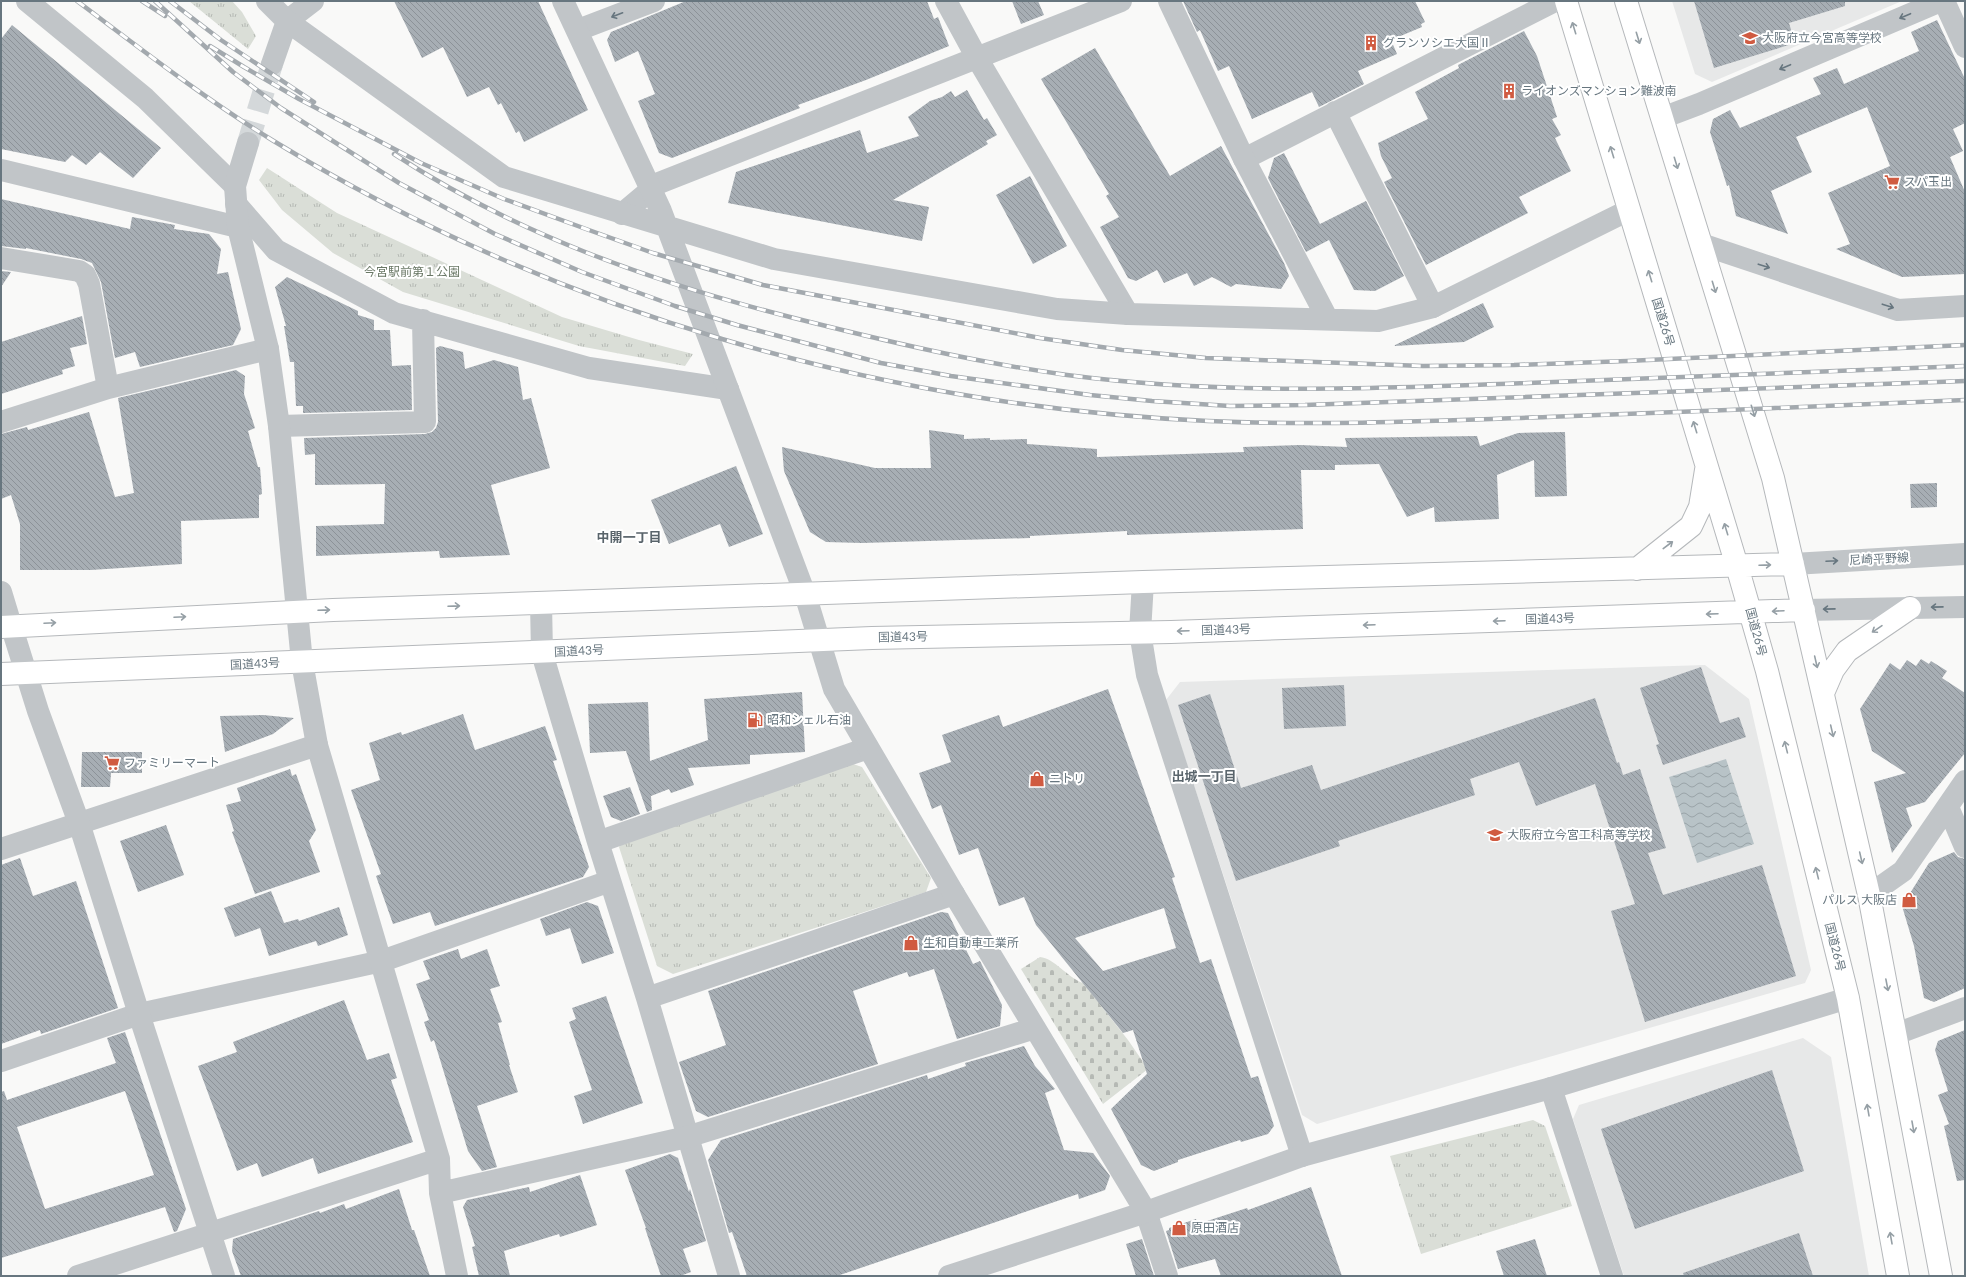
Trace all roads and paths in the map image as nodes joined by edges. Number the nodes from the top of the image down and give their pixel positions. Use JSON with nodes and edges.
{"nodes":[{"id":1,"x":27,"y":1,"type":"edge"},
{"id":2,"x":266,"y":1,"type":"edge"},
{"id":3,"x":313,"y":1,"type":"edge"},
{"id":4,"x":563,"y":1,"type":"edge"},
{"id":5,"x":654,"y":1,"type":"edge"},
{"id":6,"x":946,"y":1,"type":"edge"},
{"id":7,"x":1121,"y":1,"type":"edge"},
{"id":8,"x":1169,"y":1,"type":"edge"},
{"id":9,"x":1555,"y":1,"type":"edge"},
{"id":10,"x":1566,"y":1,"type":"edge"},
{"id":11,"x":1626,"y":1,"type":"edge"},
{"id":12,"x":1940,"y":1,"type":"edge"},
{"id":13,"x":1944,"y":1,"type":"edge"},
{"id":14,"x":287,"y":21,"type":"junction"},
{"id":15,"x":578,"y":30,"type":"junction"},
{"id":16,"x":1965,"y":46,"type":"edge"},
{"id":17,"x":977,"y":58,"type":"junction"},
{"id":18,"x":272,"y":64,"type":"tunnel mouth"},
{"id":19,"x":1335,"y":112,"type":"junction"},
{"id":20,"x":1662,"y":118,"type":"junction"},
{"id":21,"x":248,"y":143,"type":"tunnel mouth"},
{"id":22,"x":1244,"y":159,"type":"junction"},
{"id":23,"x":1,"y":170,"type":"edge"},
{"id":24,"x":651,"y":190,"type":"junction"},
{"id":25,"x":236,"y":195,"type":"junction"},
{"id":26,"x":1630,"y":210,"type":"junction"},
{"id":27,"x":622,"y":214,"type":"junction"},
{"id":28,"x":238,"y":227,"type":"junction"},
{"id":29,"x":667,"y":227,"type":"junction"},
{"id":30,"x":1701,"y":244,"type":"junction"},
{"id":31,"x":1,"y":258,"type":"edge"},
{"id":32,"x":1965,"y":306,"type":"edge"},
{"id":33,"x":1433,"y":307,"type":"junction"},
{"id":34,"x":1128,"y":314,"type":"junction"},
{"id":35,"x":1327,"y":318,"type":"junction"},
{"id":36,"x":423,"y":320,"type":"junction"},
{"id":37,"x":268,"y":349,"type":"junction"},
{"id":38,"x":108,"y":388,"type":"junction"},
{"id":39,"x":728,"y":389,"type":"junction"},
{"id":40,"x":1,"y":422,"type":"edge"},
{"id":41,"x":279,"y":426,"type":"junction"},
{"id":42,"x":1707,"y":465,"type":"junction"},
{"id":43,"x":1965,"y":554,"type":"edge"},
{"id":44,"x":1793,"y":564,"type":"junction"},
{"id":45,"x":1737,"y":566,"type":"junction"},
{"id":46,"x":1637,"y":569,"type":"junction"},
{"id":47,"x":1143,"y":582,"type":"junction"},
{"id":48,"x":1,"y":592,"type":"edge"},
{"id":49,"x":805,"y":594,"type":"junction"},
{"id":50,"x":541,"y":603,"type":"junction"},
{"id":51,"x":1965,"y":606,"type":"edge"},
{"id":52,"x":1910,"y":608,"type":"junction"},
{"id":53,"x":1804,"y":610,"type":"junction"},
{"id":54,"x":298,"y":611,"type":"junction"},
{"id":55,"x":1751,"y":613,"type":"junction"},
{"id":56,"x":4,"y":624,"type":"edge"},
{"id":57,"x":1140,"y":632,"type":"junction"},
{"id":58,"x":818,"y":641,"type":"junction"},
{"id":59,"x":542,"y":653,"type":"junction"},
{"id":60,"x":302,"y":662,"type":"junction"},
{"id":61,"x":1,"y":674,"type":"edge"},
{"id":62,"x":26,"y":674,"type":"junction"},
{"id":63,"x":1823,"y":693,"type":"junction"},
{"id":64,"x":317,"y":745,"type":"junction"},
{"id":65,"x":868,"y":748,"type":"junction"},
{"id":66,"x":1965,"y":781,"type":"edge"},
{"id":67,"x":1948,"y":807,"type":"junction"},
{"id":68,"x":80,"y":823,"type":"junction"},
{"id":69,"x":598,"y":842,"type":"junction"},
{"id":70,"x":1965,"y":847,"type":"edge"},
{"id":71,"x":1,"y":849,"type":"edge"},
{"id":72,"x":610,"y":881,"type":"junction"},
{"id":73,"x":954,"y":894,"type":"junction"},
{"id":74,"x":1869,"y":895,"type":"junction"},
{"id":75,"x":382,"y":961,"type":"junction"},
{"id":76,"x":647,"y":998,"type":"junction"},
{"id":77,"x":1848,"y":998,"type":"junction"},
{"id":78,"x":1965,"y":1008,"type":"edge"},
{"id":79,"x":139,"y":1014,"type":"junction"},
{"id":80,"x":1035,"y":1028,"type":"junction"},
{"id":81,"x":1896,"y":1034,"type":"junction"},
{"id":82,"x":1,"y":1060,"type":"edge"},
{"id":83,"x":1551,"y":1088,"type":"junction"},
{"id":84,"x":687,"y":1137,"type":"junction"},
{"id":85,"x":1302,"y":1156,"type":"junction"},
{"id":86,"x":439,"y":1159,"type":"junction"},
{"id":87,"x":440,"y":1193,"type":"junction"},
{"id":88,"x":1146,"y":1212,"type":"junction"},
{"id":89,"x":210,"y":1234,"type":"junction"},
{"id":90,"x":78,"y":1276,"type":"edge"},
{"id":91,"x":224,"y":1276,"type":"edge"},
{"id":92,"x":457,"y":1276,"type":"edge"},
{"id":93,"x":729,"y":1276,"type":"edge"},
{"id":94,"x":949,"y":1276,"type":"edge"},
{"id":95,"x":1167,"y":1276,"type":"edge"},
{"id":96,"x":1612,"y":1276,"type":"edge"},
{"id":97,"x":1898,"y":1276,"type":"edge"},
{"id":98,"x":1941,"y":1276,"type":"edge"}],
"edges":[{"from":1,"to":25,"type":"street"},
{"from":2,"to":14,"type":"street"},
{"from":3,"to":14,"type":"street"},
{"from":4,"to":15,"type":"street"},
{"from":5,"to":15,"type":"street","one_way":true},
{"from":6,"to":17,"type":"street"},
{"from":7,"to":17,"type":"street"},
{"from":8,"to":22,"type":"street"},
{"from":9,"to":19,"type":"street"},
{"from":26,"to":10,"type":"highway","name":"国道26号","one_way":true},
{"from":11,"to":20,"type":"highway","one_way":true},
{"from":12,"to":20,"type":"street","one_way":true},
{"from":13,"to":16,"type":"street"},
{"from":14,"to":18,"type":"street"},
{"from":14,"to":27,"type":"street"},
{"from":15,"to":24,"type":"street"},
{"from":17,"to":24,"type":"street"},
{"from":17,"to":34,"type":"street"},
{"from":19,"to":22,"type":"street"},
{"from":19,"to":33,"type":"street"},
{"from":20,"to":30,"type":"highway","one_way":true},
{"from":21,"to":25,"type":"street"},
{"from":22,"to":35,"type":"street"},
{"from":23,"to":28,"type":"street"},
{"from":24,"to":27,"type":"street"},
{"from":24,"to":29,"type":"street"},
{"from":25,"to":28,"type":"street"},
{"from":25,"to":36,"type":"street"},
{"from":26,"to":33,"type":"street"},
{"from":42,"to":26,"type":"highway","name":"国道26号","one_way":true},
{"from":27,"to":29,"type":"street"},
{"from":28,"to":37,"type":"street"},
{"from":29,"to":34,"type":"street"},
{"from":29,"to":39,"type":"street"},
{"from":30,"to":32,"type":"street","one_way":true},
{"from":30,"to":44,"type":"highway","one_way":true},
{"from":31,"to":38,"type":"street"},
{"from":33,"to":35,"type":"street"},
{"from":34,"to":35,"type":"street"},
{"from":36,"to":39,"type":"street"},
{"from":36,"to":41,"type":"street"},
{"from":37,"to":38,"type":"street"},
{"from":37,"to":41,"type":"street"},
{"from":38,"to":40,"type":"street"},
{"from":39,"to":49,"type":"street"},
{"from":41,"to":54,"type":"street"},
{"from":45,"to":42,"type":"highway","name":"国道26号","one_way":true},
{"from":46,"to":42,"type":"highway","one_way":true},
{"from":44,"to":43,"type":"street","name":"尼崎平野線","one_way":true},
{"from":45,"to":44,"type":"highway","one_way":true},
{"from":44,"to":53,"type":"highway"},
{"from":45,"to":46,"type":"highway"},
{"from":45,"to":55,"type":"highway","name":"国道26号"},
{"from":46,"to":47,"type":"highway"},
{"from":47,"to":49,"type":"highway"},
{"from":47,"to":57,"type":"street"},
{"from":48,"to":56,"type":"street"},
{"from":49,"to":50,"type":"highway"},
{"from":49,"to":58,"type":"street"},
{"from":54,"to":50,"type":"highway","one_way":true},
{"from":50,"to":59,"type":"street"},
{"from":51,"to":52,"type":"street","one_way":true},
{"from":52,"to":53,"type":"street","one_way":true},
{"from":52,"to":63,"type":"highway","one_way":true},
{"from":53,"to":55,"type":"highway","name":"国道43号","one_way":true},
{"from":53,"to":63,"type":"highway","one_way":true},
{"from":56,"to":54,"type":"highway","one_way":true},
{"from":54,"to":60,"type":"street"},
{"from":55,"to":57,"type":"highway","name":"国道43号","one_way":true},
{"from":77,"to":55,"type":"highway","name":"国道26号","one_way":true},
{"from":56,"to":62,"type":"street"},
{"from":57,"to":58,"type":"highway","name":"国道43号"},
{"from":57,"to":85,"type":"street"},
{"from":58,"to":59,"type":"highway","name":"国道43号"},
{"from":58,"to":65,"type":"street"},
{"from":59,"to":60,"type":"highway","name":"国道43号"},
{"from":59,"to":69,"type":"street"},
{"from":60,"to":62,"type":"highway","name":"国道43号"},
{"from":60,"to":64,"type":"street"},
{"from":61,"to":62,"type":"highway","name":"国道43号"},
{"from":62,"to":68,"type":"street"},
{"from":63,"to":74,"type":"highway","one_way":true},
{"from":64,"to":68,"type":"street"},
{"from":64,"to":75,"type":"street"},
{"from":65,"to":69,"type":"street"},
{"from":65,"to":73,"type":"street"},
{"from":66,"to":67,"type":"street"},
{"from":67,"to":70,"type":"street"},
{"from":67,"to":74,"type":"street"},
{"from":68,"to":71,"type":"street"},
{"from":68,"to":79,"type":"street"},
{"from":69,"to":72,"type":"street"},
{"from":72,"to":75,"type":"street"},
{"from":72,"to":76,"type":"street"},
{"from":73,"to":76,"type":"street"},
{"from":73,"to":80,"type":"street"},
{"from":74,"to":81,"type":"highway","one_way":true},
{"from":75,"to":79,"type":"street"},
{"from":75,"to":86,"type":"street"},
{"from":76,"to":84,"type":"street"},
{"from":77,"to":83,"type":"street"},
{"from":97,"to":77,"type":"highway","name":"国道26号","one_way":true},
{"from":78,"to":81,"type":"street"},
{"from":79,"to":82,"type":"street"},
{"from":79,"to":89,"type":"street"},
{"from":80,"to":84,"type":"street"},
{"from":80,"to":88,"type":"street"},
{"from":81,"to":98,"type":"highway","one_way":true},
{"from":83,"to":85,"type":"street"},
{"from":83,"to":96,"type":"street"},
{"from":84,"to":87,"type":"street"},
{"from":84,"to":93,"type":"street"},
{"from":85,"to":88,"type":"street"},
{"from":86,"to":87,"type":"street"},
{"from":86,"to":89,"type":"street"},
{"from":87,"to":92,"type":"street"},
{"from":88,"to":94,"type":"street"},
{"from":88,"to":95,"type":"street"},
{"from":89,"to":90,"type":"street"},
{"from":89,"to":91,"type":"street"}]}
